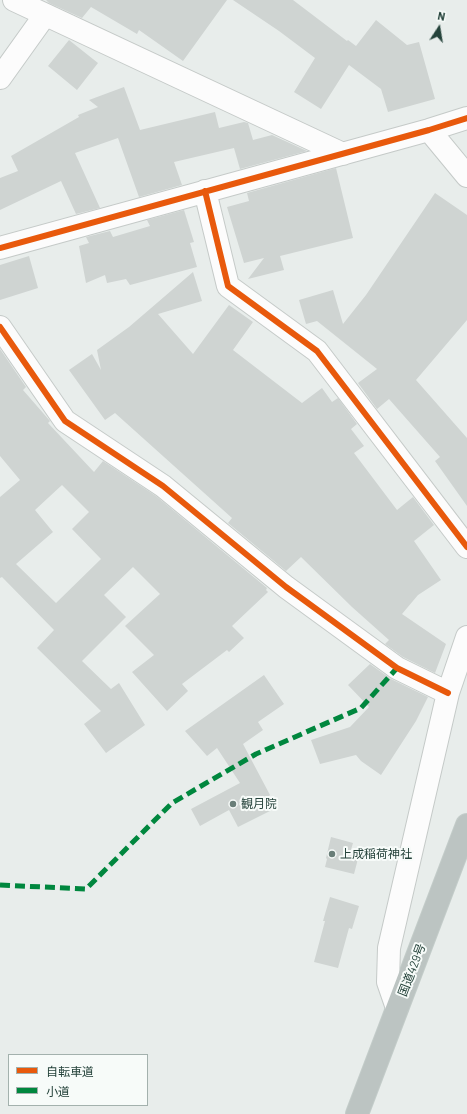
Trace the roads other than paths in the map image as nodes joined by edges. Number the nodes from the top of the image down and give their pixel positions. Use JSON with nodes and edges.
{"nodes":[{"id":1,"x":14,"y":0,"type":"edge"},
{"id":2,"x":45,"y":15,"type":"junction"},
{"id":3,"x":0,"y":78,"type":"edge"},
{"id":4,"x":467,"y":118,"type":"edge"},
{"id":5,"x":429,"y":130,"type":"junction"},
{"id":6,"x":343,"y":154,"type":"junction"},
{"id":7,"x":467,"y":176,"type":"edge"},
{"id":8,"x":205,"y":191,"type":"junction"},
{"id":9,"x":0,"y":248,"type":"edge"},
{"id":10,"x":0,"y":327,"type":"edge"},
{"id":11,"x":467,"y":547,"type":"edge"},
{"id":12,"x":467,"y":637,"type":"edge"},
{"id":13,"x":448,"y":693,"type":"junction"},
{"id":14,"x":467,"y":825,"type":"edge"},
{"id":15,"x":397,"y":1008,"type":"junction"},
{"id":16,"x":357,"y":1114,"type":"edge"}],
"edges":[{"from":1,"to":2,"type":"street"},
{"from":2,"to":3,"type":"street"},
{"from":2,"to":6,"type":"street"},
{"from":4,"to":5,"type":"street"},
{"from":5,"to":6,"type":"street"},
{"from":5,"to":7,"type":"street"},
{"from":6,"to":8,"type":"street"},
{"from":8,"to":9,"type":"street"},
{"from":8,"to":11,"type":"street"},
{"from":10,"to":13,"type":"street"},
{"from":12,"to":13,"type":"street"},
{"from":13,"to":15,"type":"street"},
{"from":14,"to":15,"type":"highway","name":"国道429号"},
{"from":15,"to":16,"type":"highway","name":"国道429号"}]}
